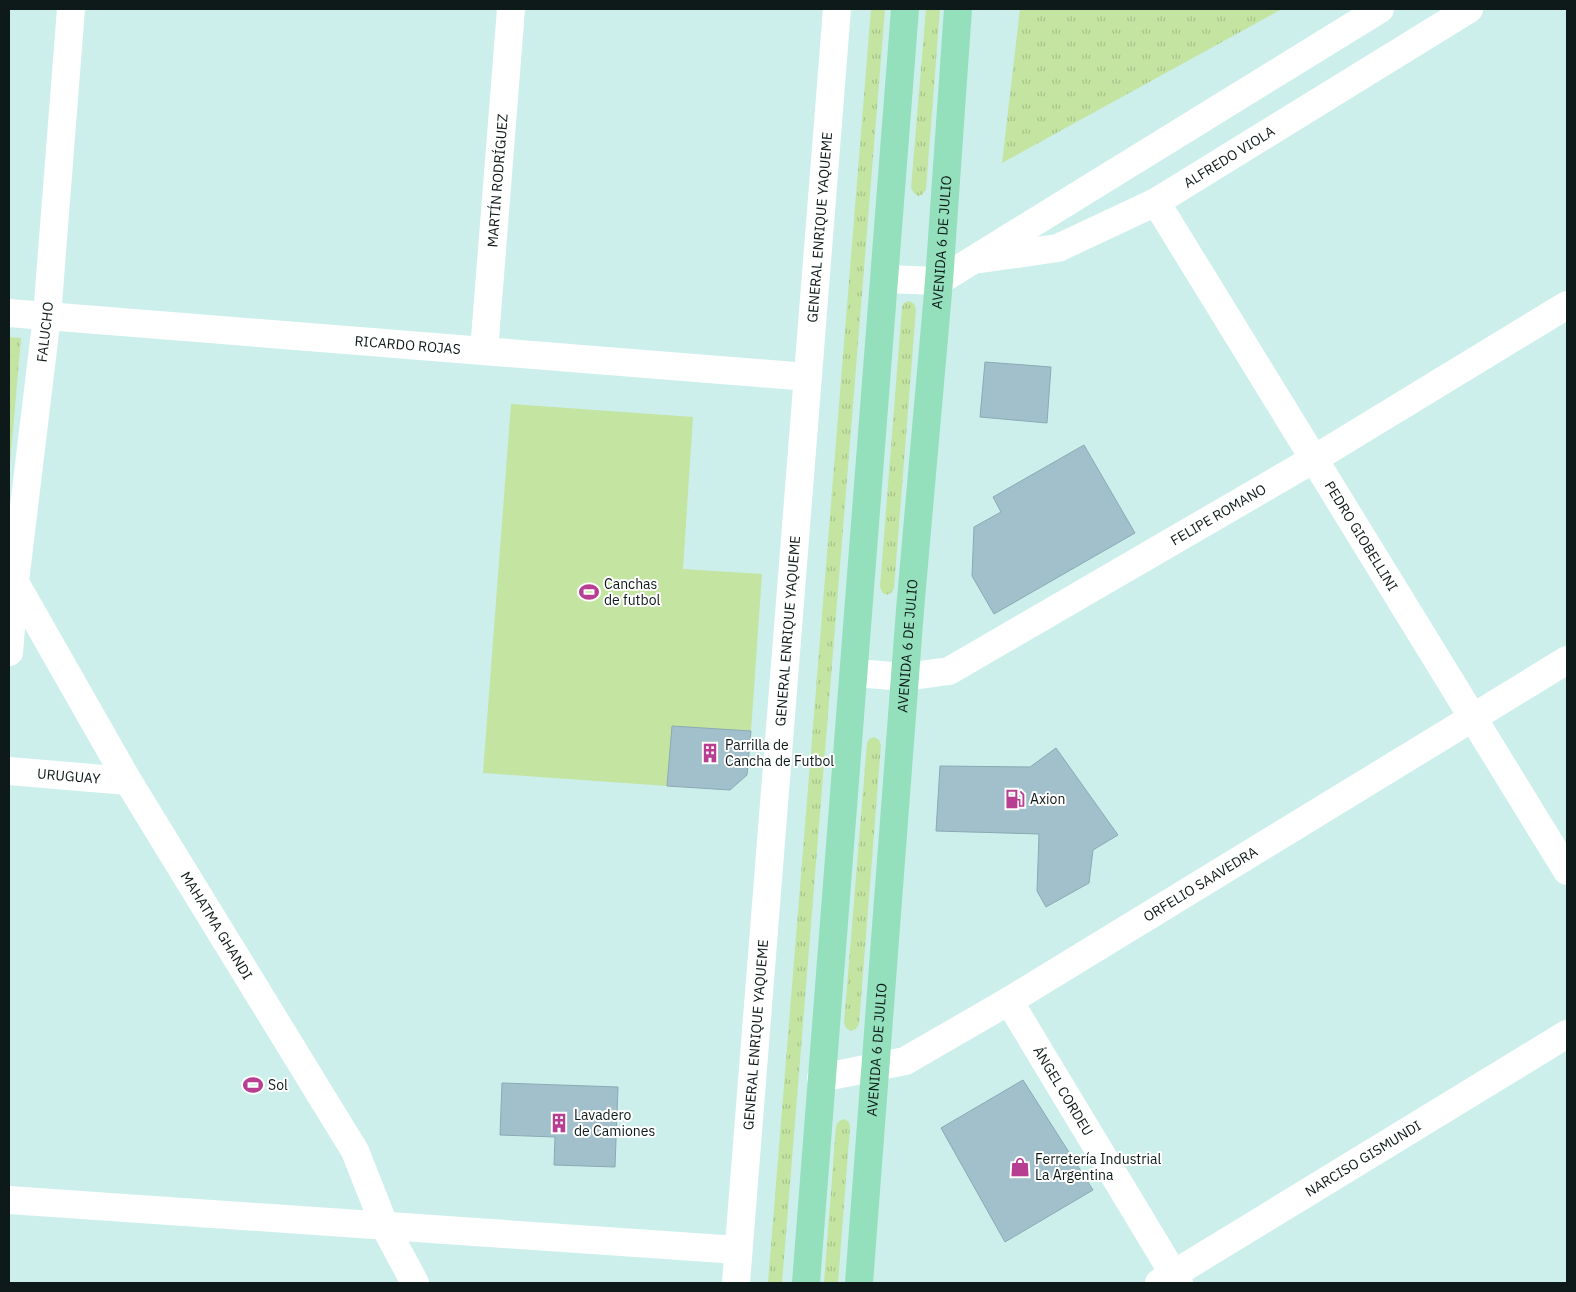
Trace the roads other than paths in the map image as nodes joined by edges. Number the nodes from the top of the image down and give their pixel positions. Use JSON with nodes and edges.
{"nodes":[{"id":1,"x":71,"y":9,"type":"edge"},
{"id":2,"x":511,"y":9,"type":"edge"},
{"id":3,"x":836,"y":9,"type":"edge"},
{"id":4,"x":905,"y":9,"type":"edge"},
{"id":5,"x":958,"y":9,"type":"edge"},
{"id":6,"x":1380,"y":9,"type":"edge"},
{"id":7,"x":1469,"y":9,"type":"edge"},
{"id":8,"x":1156,"y":202,"type":"junction"},
{"id":9,"x":971,"y":260,"type":"junction"},
{"id":10,"x":884,"y":279,"type":"junction"},
{"id":11,"x":939,"y":281,"type":"junction"},
{"id":12,"x":1567,"y":305,"type":"edge"},
{"id":13,"x":9,"y":313,"type":"edge"},
{"id":14,"x":47,"y":320,"type":"junction"},
{"id":15,"x":9,"y":321,"type":"edge"},
{"id":16,"x":484,"y":351,"type":"junction"},
{"id":17,"x":807,"y":380,"type":"junction"},
{"id":18,"x":1314,"y":459,"type":"junction"},
{"id":19,"x":12,"y":576,"type":"edge"},
{"id":20,"x":9,"y":652,"type":"edge"},
{"id":21,"x":1567,"y":660,"type":"edge"},
{"id":22,"x":855,"y":673,"type":"junction"},
{"id":23,"x":905,"y":677,"type":"junction"},
{"id":24,"x":1474,"y":716,"type":"junction"},
{"id":25,"x":9,"y":771,"type":"edge"},
{"id":26,"x":128,"y":781,"type":"junction"},
{"id":27,"x":1567,"y":871,"type":"edge"},
{"id":28,"x":1009,"y":1001,"type":"junction"},
{"id":29,"x":1567,"y":1034,"type":"edge"},
{"id":30,"x":875,"y":1067,"type":"junction"},
{"id":31,"x":821,"y":1078,"type":"junction"},
{"id":32,"x":9,"y":1200,"type":"edge"},
{"id":33,"x":385,"y":1227,"type":"junction"},
{"id":34,"x":738,"y":1250,"type":"junction"},
{"id":35,"x":1171,"y":1280,"type":"edge"},
{"id":36,"x":415,"y":1283,"type":"edge"},
{"id":37,"x":736,"y":1283,"type":"edge"},
{"id":38,"x":806,"y":1283,"type":"edge"},
{"id":39,"x":859,"y":1283,"type":"edge"}],
"edges":[{"from":1,"to":14,"type":"street","name":"FALUCHO"},
{"from":2,"to":16,"type":"street","name":"MARTÍN RODRÍGUEZ"},
{"from":3,"to":17,"type":"street","name":"GENERAL ENRIQUE YAQUEME"},
{"from":4,"to":10,"type":"main road"},
{"from":5,"to":11,"type":"main road","name":"AVENIDA 6 DE JULIO"},
{"from":6,"to":9,"type":"street","name":"ALFREDO VIOLA"},
{"from":7,"to":8,"type":"street","name":"ALFREDO VIOLA"},
{"from":8,"to":9,"type":"street","name":"ALFREDO VIOLA"},
{"from":8,"to":18,"type":"street","name":"PEDRO GIOBELLINI"},
{"from":9,"to":11,"type":"street","name":"ALFREDO VIOLA"},
{"from":10,"to":11,"type":"street"},
{"from":10,"to":22,"type":"main road"},
{"from":11,"to":23,"type":"main road","name":"AVENIDA 6 DE JULIO"},
{"from":12,"to":18,"type":"street","name":"FELIPE ROMANO"},
{"from":13,"to":14,"type":"street","name":"RICARDO ROJAS"},
{"from":14,"to":15,"type":"street","name":"RICARDO ROJAS"},
{"from":14,"to":16,"type":"street","name":"RICARDO ROJAS"},
{"from":14,"to":17,"type":"street","name":"RICARDO ROJAS"},
{"from":14,"to":19,"type":"street","name":"FALUCHO"},
{"from":16,"to":17,"type":"street","name":"RICARDO ROJAS"},
{"from":17,"to":34,"type":"street","name":"GENERAL ENRIQUE YAQUEME"},
{"from":18,"to":23,"type":"street","name":"FELIPE ROMANO"},
{"from":18,"to":24,"type":"street","name":"PEDRO GIOBELLINI"},
{"from":19,"to":20,"type":"street","name":"FALUCHO"},
{"from":19,"to":26,"type":"street","name":"MAHATMA GHANDI"},
{"from":21,"to":24,"type":"street","name":"ORFELIO SAAVEDRA"},
{"from":22,"to":23,"type":"street","name":"FELIPE ROMANO"},
{"from":22,"to":31,"type":"main road"},
{"from":23,"to":30,"type":"main road","name":"AVENIDA 6 DE JULIO"},
{"from":24,"to":27,"type":"street","name":"PEDRO GIOBELLINI"},
{"from":24,"to":28,"type":"street","name":"ORFELIO SAAVEDRA"},
{"from":25,"to":26,"type":"street","name":"URUGUAY"},
{"from":26,"to":33,"type":"street","name":"MAHATMA GHANDI"},
{"from":28,"to":30,"type":"street","name":"ORFELIO SAAVEDRA"},
{"from":28,"to":35,"type":"street","name":"ÁNGEL CORDEU"},
{"from":29,"to":35,"type":"street","name":"NARCISO GISMUNDI"},
{"from":30,"to":31,"type":"street","name":"ORFELIO SAAVEDRA"},
{"from":30,"to":39,"type":"main road","name":"AVENIDA 6 DE JULIO"},
{"from":31,"to":38,"type":"main road"},
{"from":32,"to":33,"type":"street"},
{"from":33,"to":34,"type":"street"},
{"from":33,"to":36,"type":"street","name":"MAHATMA GHANDI"},
{"from":34,"to":37,"type":"street","name":"GENERAL ENRIQUE YAQUEME"}]}
